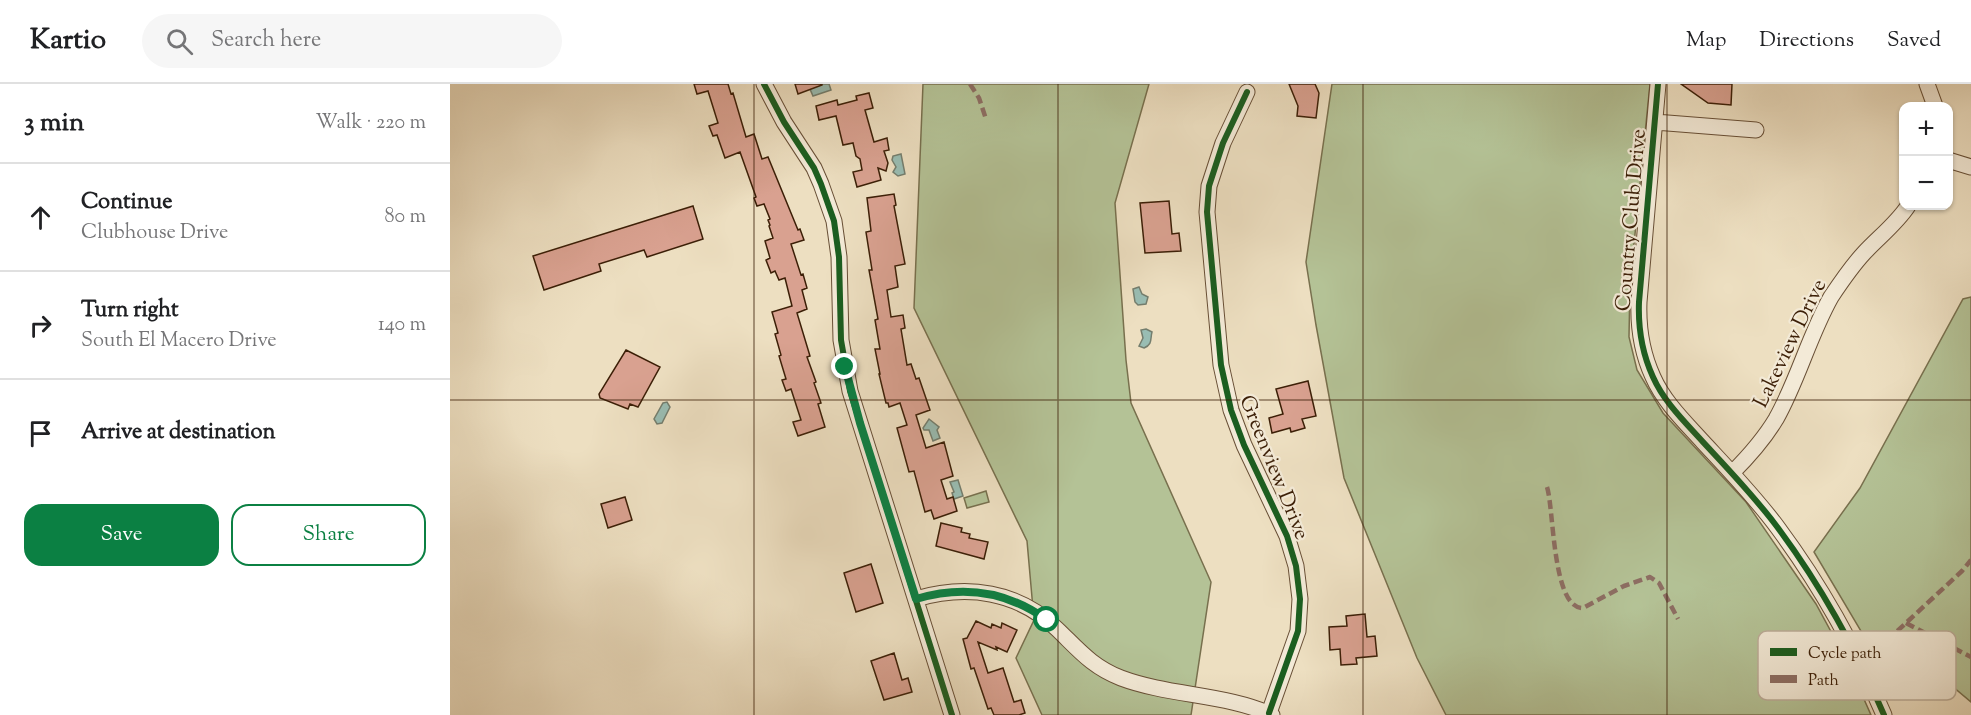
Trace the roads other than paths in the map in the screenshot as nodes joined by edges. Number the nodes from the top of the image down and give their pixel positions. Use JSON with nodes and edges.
{"nodes":[{"id":1,"x":764,"y":84,"type":"edge"},
{"id":2,"x":1658,"y":84,"type":"edge"},
{"id":3,"x":1927,"y":84,"type":"edge"},
{"id":4,"x":1247,"y":92,"type":"dead end"},
{"id":5,"x":1934,"y":102,"type":"edge"},
{"id":6,"x":1655,"y":122,"type":"junction"},
{"id":7,"x":1756,"y":130,"type":"dead end"},
{"id":8,"x":1953,"y":162,"type":"edge"},
{"id":9,"x":1971,"y":167,"type":"edge"},
{"id":10,"x":1905,"y":210,"type":"edge"},
{"id":11,"x":1732,"y":473,"type":"junction"},
{"id":12,"x":916,"y":599,"type":"junction"},
{"id":13,"x":1844,"y":631,"type":"edge"},
{"id":14,"x":1877,"y":700,"type":"edge"},
{"id":15,"x":1270,"y":714,"type":"edge"},
{"id":16,"x":952,"y":715,"type":"edge"},
{"id":17,"x":1884,"y":715,"type":"edge"}],
"edges":[{"from":1,"to":12,"type":"street"},
{"from":2,"to":6,"type":"street","name":"Country Club Drive"},
{"from":3,"to":5,"type":"street"},
{"from":4,"to":15,"type":"street","name":"Greenview Drive"},
{"from":6,"to":7,"type":"street"},
{"from":6,"to":11,"type":"street","name":"Country Club Drive"},
{"from":8,"to":9,"type":"street"},
{"from":10,"to":11,"type":"street","name":"Lakeview Drive"},
{"from":11,"to":13,"type":"street","name":"Country Club Drive"},
{"from":12,"to":15,"type":"street"},
{"from":12,"to":16,"type":"street"},
{"from":14,"to":17,"type":"street","name":"Country Club Drive"}]}
